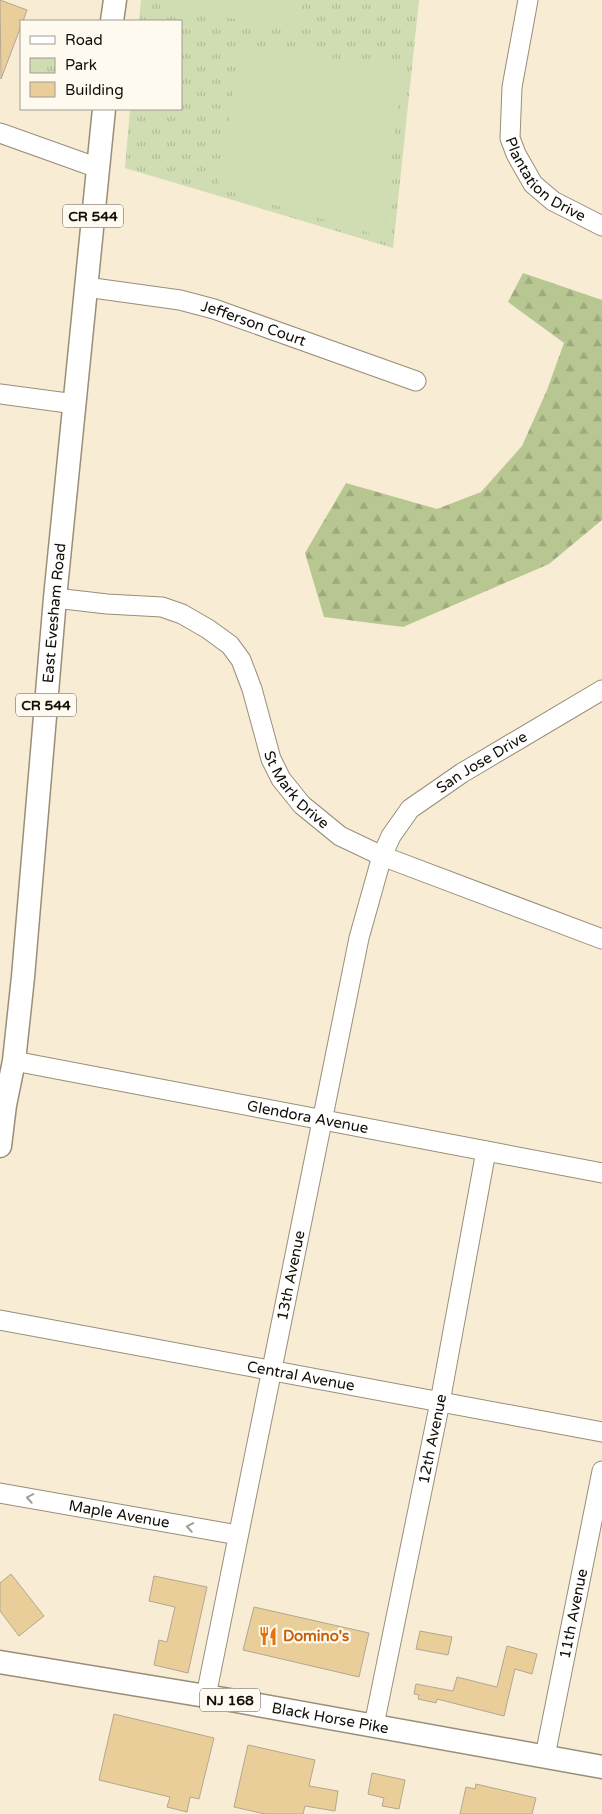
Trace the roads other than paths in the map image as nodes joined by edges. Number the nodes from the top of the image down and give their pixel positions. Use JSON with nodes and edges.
{"nodes":[{"id":1,"x":114,"y":0,"type":"edge"},
{"id":2,"x":528,"y":0,"type":"edge"},
{"id":3,"x":112,"y":20,"type":"edge"},
{"id":4,"x":104,"y":110,"type":"edge"},
{"id":5,"x":0,"y":133,"type":"edge"},
{"id":6,"x":98,"y":168,"type":"junction"},
{"id":7,"x":602,"y":226,"type":"edge"},
{"id":8,"x":86,"y":287,"type":"junction"},
{"id":9,"x":416,"y":381,"type":"dead end"},
{"id":10,"x":0,"y":394,"type":"edge"},
{"id":11,"x":75,"y":404,"type":"junction"},
{"id":12,"x":55,"y":598,"type":"junction"},
{"id":13,"x":602,"y":690,"type":"edge"},
{"id":14,"x":382,"y":856,"type":"junction"},
{"id":15,"x":602,"y":939,"type":"edge"},
{"id":16,"x":14,"y":1061,"type":"junction"},
{"id":17,"x":2,"y":1104,"type":"edge"},
{"id":18,"x":321,"y":1120,"type":"junction"},
{"id":19,"x":0,"y":1146,"type":"edge"},
{"id":20,"x":486,"y":1152,"type":"junction"},
{"id":21,"x":602,"y":1173,"type":"edge"},
{"id":22,"x":0,"y":1320,"type":"edge"},
{"id":23,"x":270,"y":1370,"type":"junction"},
{"id":24,"x":440,"y":1402,"type":"junction"},
{"id":25,"x":602,"y":1432,"type":"edge"},
{"id":26,"x":602,"y":1471,"type":"edge"},
{"id":27,"x":0,"y":1492,"type":"edge"},
{"id":28,"x":238,"y":1535,"type":"junction"},
{"id":29,"x":0,"y":1662,"type":"edge"},
{"id":30,"x":206,"y":1696,"type":"junction"},
{"id":31,"x":374,"y":1725,"type":"junction"},
{"id":32,"x":545,"y":1756,"type":"junction"},
{"id":33,"x":602,"y":1767,"type":"edge"}],
"edges":[{"from":1,"to":3,"type":"main road"},
{"from":2,"to":7,"type":"street","name":"Plantation Drive"},
{"from":4,"to":6,"type":"main road","name":"East Evesham Road","number":"CR 544"},
{"from":5,"to":6,"type":"street"},
{"from":6,"to":8,"type":"main road","name":"East Evesham Road","number":"CR 544"},
{"from":8,"to":9,"type":"street","name":"Jefferson Court"},
{"from":8,"to":11,"type":"main road","name":"East Evesham Road","number":"CR 544"},
{"from":10,"to":11,"type":"street"},
{"from":11,"to":12,"type":"main road","name":"East Evesham Road","number":"CR 544"},
{"from":12,"to":14,"type":"street","name":"St Mark Drive"},
{"from":12,"to":16,"type":"main road","name":"East Evesham Road","number":"CR 544"},
{"from":13,"to":14,"type":"street","name":"San Jose Drive"},
{"from":14,"to":15,"type":"street","name":"St Mark Drive"},
{"from":14,"to":18,"type":"street","name":"13th Avenue"},
{"from":16,"to":17,"type":"main road","name":"East Evesham Road","number":"CR 544"},
{"from":16,"to":18,"type":"street","name":"Glendora Avenue"},
{"from":17,"to":19,"type":"main road","name":"East Evesham Road","number":"CR 544"},
{"from":18,"to":20,"type":"street","name":"Glendora Avenue"},
{"from":18,"to":23,"type":"street","name":"13th Avenue"},
{"from":20,"to":21,"type":"street","name":"Glendora Avenue"},
{"from":20,"to":24,"type":"street","name":"12th Avenue"},
{"from":22,"to":23,"type":"street","name":"Central Avenue"},
{"from":23,"to":24,"type":"street","name":"Central Avenue"},
{"from":23,"to":28,"type":"street","name":"13th Avenue"},
{"from":24,"to":25,"type":"street","name":"Central Avenue"},
{"from":24,"to":31,"type":"street","name":"12th Avenue"},
{"from":26,"to":32,"type":"street","name":"11th Avenue"},
{"from":28,"to":27,"type":"street","name":"Maple Avenue","one_way":true},
{"from":28,"to":30,"type":"street","name":"13th Avenue"},
{"from":29,"to":30,"type":"main road","name":"Black Horse Pike","number":"NJ 168"},
{"from":30,"to":31,"type":"main road","name":"Black Horse Pike","number":"NJ 168"},
{"from":31,"to":32,"type":"main road","name":"Black Horse Pike","number":"NJ 168"},
{"from":32,"to":33,"type":"main road","name":"Black Horse Pike","number":"NJ 168"}]}
